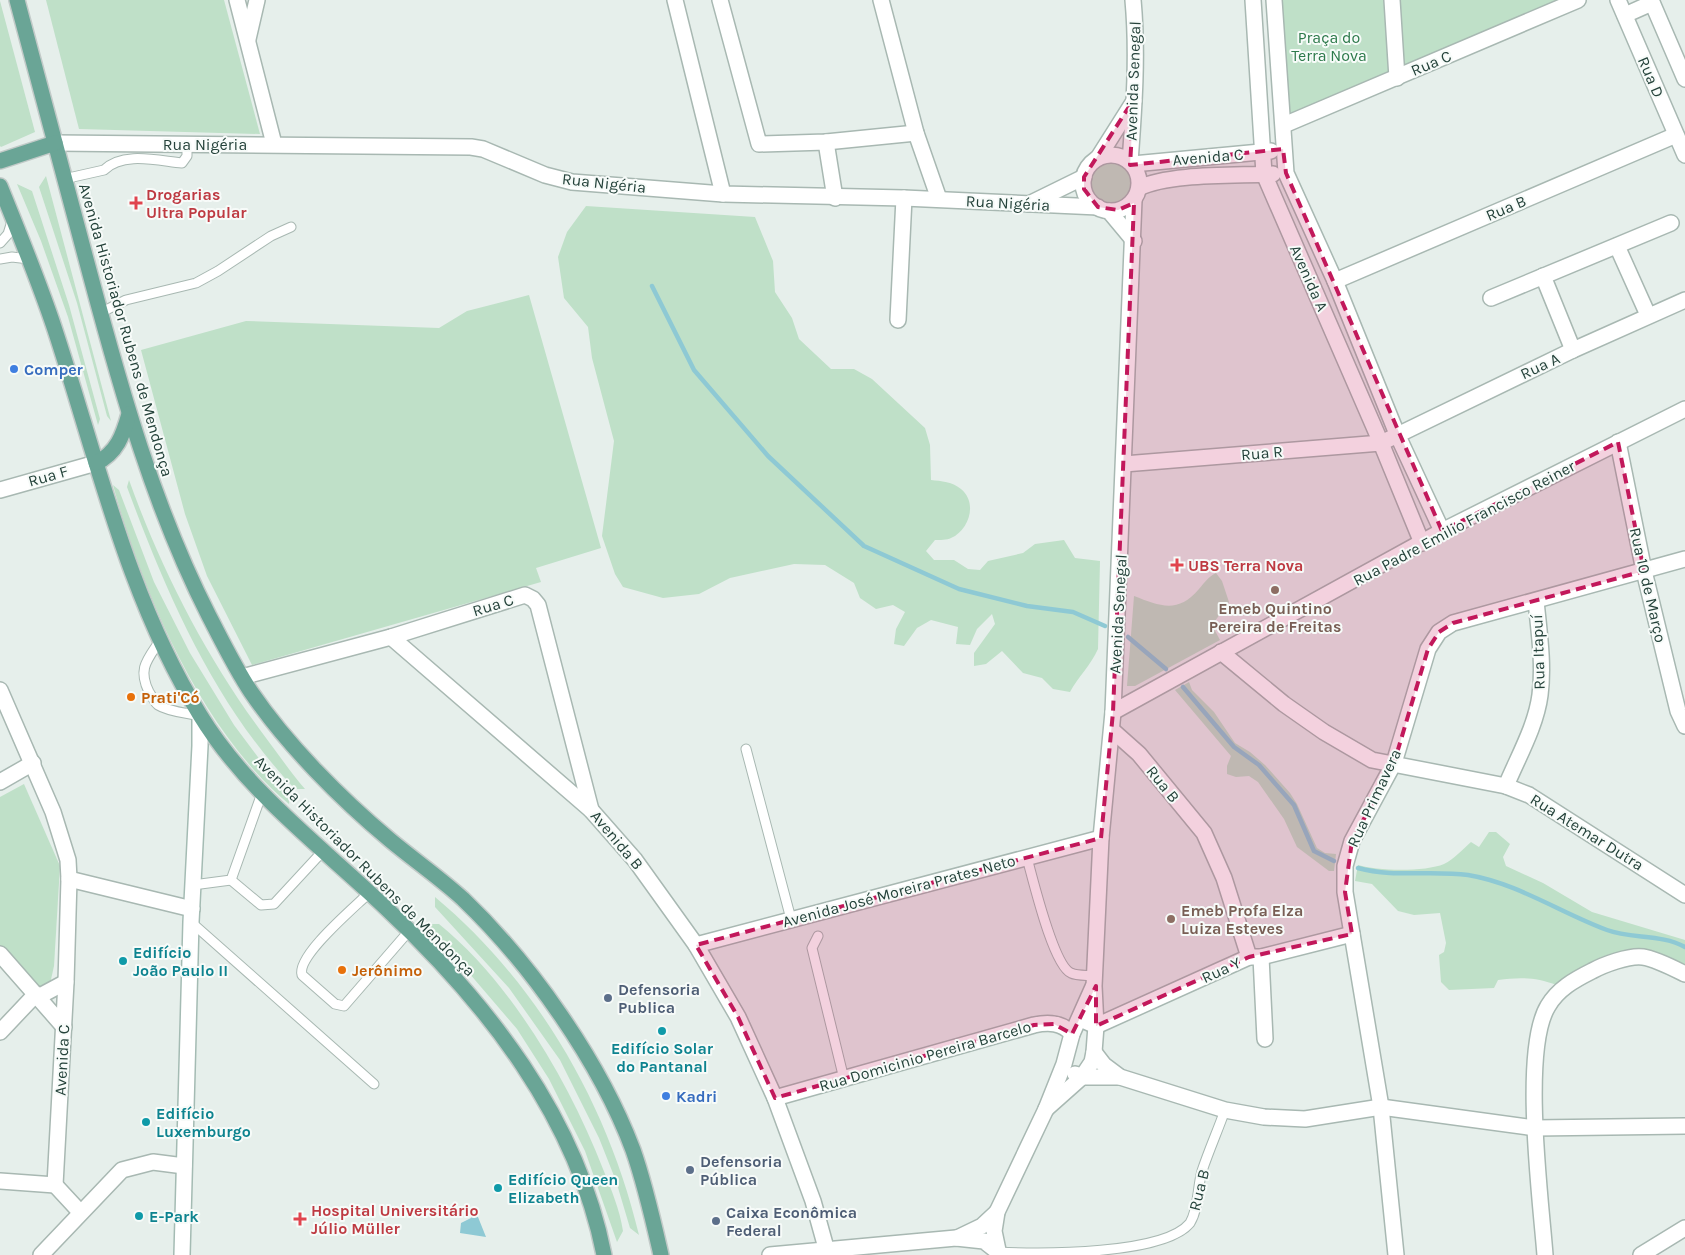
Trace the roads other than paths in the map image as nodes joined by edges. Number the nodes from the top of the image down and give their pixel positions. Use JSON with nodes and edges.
{"nodes":[{"id":1,"x":17,"y":0,"type":"edge"},
{"id":2,"x":237,"y":0,"type":"edge"},
{"id":3,"x":257,"y":0,"type":"edge"},
{"id":4,"x":675,"y":0,"type":"edge"},
{"id":5,"x":720,"y":0,"type":"edge"},
{"id":6,"x":882,"y":0,"type":"edge"},
{"id":7,"x":1133,"y":0,"type":"edge"},
{"id":8,"x":1253,"y":0,"type":"edge"},
{"id":9,"x":1274,"y":0,"type":"edge"},
{"id":10,"x":1392,"y":0,"type":"edge"},
{"id":11,"x":1578,"y":0,"type":"edge"},
{"id":12,"x":1618,"y":0,"type":"edge"},
{"id":13,"x":1651,"y":1,"type":"edge"},
{"id":14,"x":1625,"y":15,"type":"junction"},
{"id":15,"x":248,"y":40,"type":"junction"},
{"id":16,"x":1397,"y":78,"type":"junction"},
{"id":17,"x":1685,"y":79,"type":"edge"},
{"id":18,"x":1134,"y":99,"type":"junction"},
{"id":19,"x":1284,"y":125,"type":"junction"},
{"id":20,"x":916,"y":133,"type":"junction"},
{"id":21,"x":1676,"y":136,"type":"junction"},
{"id":22,"x":826,"y":142,"type":"junction"},
{"id":23,"x":55,"y":143,"type":"junction"},
{"id":24,"x":187,"y":144,"type":"junction"},
{"id":25,"x":274,"y":144,"type":"junction"},
{"id":26,"x":1283,"y":149,"type":"junction"},
{"id":27,"x":1262,"y":153,"type":"junction"},
{"id":28,"x":1685,"y":154,"type":"edge"},
{"id":29,"x":1098,"y":158,"type":"junction"},
{"id":30,"x":0,"y":161,"type":"edge"},
{"id":31,"x":1131,"y":163,"type":"junction"},
{"id":32,"x":1286,"y":173,"type":"junction"},
{"id":33,"x":1264,"y":174,"type":"junction"},
{"id":34,"x":1084,"y":177,"type":"junction"},
{"id":35,"x":64,"y":179,"type":"junction"},
{"id":36,"x":0,"y":186,"type":"edge"},
{"id":37,"x":723,"y":194,"type":"junction"},
{"id":38,"x":1136,"y":194,"type":"junction"},
{"id":39,"x":835,"y":198,"type":"junction"},
{"id":40,"x":904,"y":198,"type":"junction"},
{"id":41,"x":938,"y":199,"type":"junction"},
{"id":42,"x":1028,"y":204,"type":"junction"},
{"id":43,"x":1103,"y":209,"type":"junction"},
{"id":44,"x":13,"y":218,"type":"junction"},
{"id":45,"x":1671,"y":223,"type":"dead end"},
{"id":46,"x":291,"y":228,"type":"dead end"},
{"id":47,"x":1134,"y":241,"type":"junction"},
{"id":48,"x":0,"y":243,"type":"edge"},
{"id":49,"x":1617,"y":246,"type":"junction"},
{"id":50,"x":0,"y":259,"type":"edge"},
{"id":51,"x":29,"y":259,"type":"junction"},
{"id":52,"x":1543,"y":276,"type":"junction"},
{"id":53,"x":1335,"y":281,"type":"junction"},
{"id":54,"x":1491,"y":298,"type":"dead end"},
{"id":55,"x":1685,"y":300,"type":"edge"},
{"id":56,"x":100,"y":313,"type":"junction"},
{"id":57,"x":1648,"y":315,"type":"junction"},
{"id":58,"x":898,"y":320,"type":"dead end"},
{"id":59,"x":1573,"y":350,"type":"junction"},
{"id":60,"x":1685,"y":409,"type":"edge"},
{"id":61,"x":129,"y":414,"type":"junction"},
{"id":62,"x":1397,"y":434,"type":"junction"},
{"id":63,"x":1618,"y":442,"type":"junction"},
{"id":64,"x":1381,"y":443,"type":"junction"},
{"id":65,"x":96,"y":463,"type":"junction"},
{"id":66,"x":1124,"y":464,"type":"junction"},
{"id":67,"x":0,"y":490,"type":"edge"},
{"id":68,"x":1442,"y":531,"type":"junction"},
{"id":69,"x":1422,"y":544,"type":"junction"},
{"id":70,"x":1685,"y":559,"type":"edge"},
{"id":71,"x":1644,"y":571,"type":"junction"},
{"id":72,"x":1536,"y":602,"type":"junction"},
{"id":73,"x":391,"y":637,"type":"junction"},
{"id":74,"x":161,"y":639,"type":"junction"},
{"id":75,"x":1221,"y":652,"type":"junction"},
{"id":76,"x":242,"y":677,"type":"junction"},
{"id":77,"x":0,"y":690,"type":"edge"},
{"id":78,"x":1113,"y":712,"type":"junction"},
{"id":79,"x":200,"y":716,"type":"junction"},
{"id":80,"x":1685,"y":726,"type":"edge"},
{"id":81,"x":1112,"y":730,"type":"junction"},
{"id":82,"x":746,"y":749,"type":"dead end"},
{"id":83,"x":33,"y":763,"type":"junction"},
{"id":84,"x":1394,"y":763,"type":"junction"},
{"id":85,"x":0,"y":782,"type":"edge"},
{"id":86,"x":1506,"y":786,"type":"junction"},
{"id":87,"x":262,"y":793,"type":"junction"},
{"id":88,"x":592,"y":810,"type":"junction"},
{"id":89,"x":1101,"y":838,"type":"junction"},
{"id":90,"x":323,"y":851,"type":"junction"},
{"id":91,"x":1027,"y":858,"type":"junction"},
{"id":92,"x":70,"y":880,"type":"junction"},
{"id":93,"x":231,"y":880,"type":"junction"},
{"id":94,"x":193,"y":885,"type":"junction"},
{"id":95,"x":369,"y":893,"type":"junction"},
{"id":96,"x":1685,"y":895,"type":"edge"},
{"id":97,"x":191,"y":916,"type":"junction"},
{"id":98,"x":791,"y":920,"type":"junction"},
{"id":99,"x":409,"y":931,"type":"junction"},
{"id":100,"x":1352,"y":934,"type":"junction"},
{"id":101,"x":818,"y":936,"type":"dead end"},
{"id":102,"x":696,"y":944,"type":"junction"},
{"id":103,"x":0,"y":954,"type":"edge"},
{"id":104,"x":1255,"y":957,"type":"junction"},
{"id":105,"x":1685,"y":974,"type":"edge"},
{"id":106,"x":1094,"y":981,"type":"junction"},
{"id":107,"x":66,"y":982,"type":"junction"},
{"id":108,"x":37,"y":995,"type":"junction"},
{"id":109,"x":1080,"y":1019,"type":"junction"},
{"id":110,"x":1096,"y":1026,"type":"junction"},
{"id":111,"x":64,"y":1027,"type":"junction"},
{"id":112,"x":0,"y":1032,"type":"edge"},
{"id":113,"x":1072,"y":1034,"type":"junction"},
{"id":114,"x":1264,"y":1039,"type":"dead end"},
{"id":115,"x":1094,"y":1052,"type":"junction"},
{"id":116,"x":1064,"y":1064,"type":"junction"},
{"id":117,"x":1082,"y":1077,"type":"junction"},
{"id":118,"x":1120,"y":1077,"type":"junction"},
{"id":119,"x":844,"y":1079,"type":"junction"},
{"id":120,"x":374,"y":1084,"type":"dead end"},
{"id":121,"x":776,"y":1098,"type":"junction"},
{"id":122,"x":1381,"y":1107,"type":"junction"},
{"id":123,"x":1046,"y":1109,"type":"junction"},
{"id":124,"x":1225,"y":1110,"type":"junction"},
{"id":125,"x":1685,"y":1126,"type":"edge"},
{"id":126,"x":1534,"y":1128,"type":"junction"},
{"id":127,"x":184,"y":1166,"type":"junction"},
{"id":128,"x":0,"y":1181,"type":"edge"},
{"id":129,"x":55,"y":1185,"type":"junction"},
{"id":130,"x":80,"y":1212,"type":"junction"},
{"id":131,"x":997,"y":1212,"type":"junction"},
{"id":132,"x":1685,"y":1228,"type":"edge"},
{"id":133,"x":956,"y":1238,"type":"junction"},
{"id":134,"x":828,"y":1252,"type":"edge"},
{"id":135,"x":999,"y":1253,"type":"edge"},
{"id":136,"x":41,"y":1255,"type":"edge"},
{"id":137,"x":182,"y":1255,"type":"edge"},
{"id":138,"x":604,"y":1255,"type":"edge"},
{"id":139,"x":661,"y":1255,"type":"edge"},
{"id":140,"x":770,"y":1255,"type":"edge"},
{"id":141,"x":1396,"y":1255,"type":"edge"},
{"id":142,"x":1545,"y":1255,"type":"edge"},
{"id":143,"x":1641,"y":1255,"type":"edge"}],
"edges":[{"from":1,"to":23,"type":"main road","name":"Avenida Historiador Rubens de Mendonça"},
{"from":2,"to":15,"type":"street"},
{"from":3,"to":15,"type":"street"},
{"from":4,"to":37,"type":"street"},
{"from":5,"to":22,"type":"street"},
{"from":6,"to":20,"type":"street"},
{"from":7,"to":18,"type":"street","name":"Avenida Senegal"},
{"from":8,"to":27,"type":"street","name":"Avenida A"},
{"from":9,"to":19,"type":"street","name":"Avenida A"},
{"from":10,"to":16,"type":"street"},
{"from":11,"to":16,"type":"street","name":"Rua C"},
{"from":12,"to":14,"type":"street","name":"Rua D"},
{"from":13,"to":14,"type":"street"},
{"from":13,"to":17,"type":"street"},
{"from":14,"to":21,"type":"street","name":"Rua D"},
{"from":15,"to":25,"type":"street"},
{"from":16,"to":19,"type":"street","name":"Rua C"},
{"from":18,"to":29,"type":"street"},
{"from":18,"to":31,"type":"street","name":"Avenida Senegal"},
{"from":19,"to":26,"type":"street","name":"Avenida A"},
{"from":20,"to":22,"type":"street"},
{"from":20,"to":41,"type":"street"},
{"from":21,"to":28,"type":"street","name":"Rua D"},
{"from":21,"to":53,"type":"street","name":"Rua B"},
{"from":22,"to":39,"type":"street"},
{"from":23,"to":24,"type":"street","name":"Rua Nigéria"},
{"from":23,"to":30,"type":"main road"},
{"from":23,"to":35,"type":"main road","name":"Avenida Historiador Rubens de Mendonça"},
{"from":24,"to":25,"type":"street","name":"Rua Nigéria"},
{"from":24,"to":35,"type":"lane"},
{"from":25,"to":37,"type":"street","name":"Rua Nigéria"},
{"from":26,"to":27,"type":"street","name":"Avenida C"},
{"from":26,"to":32,"type":"street","name":"Avenida A"},
{"from":27,"to":31,"type":"street","name":"Avenida C"},
{"from":27,"to":33,"type":"street","name":"Avenida A"},
{"from":29,"to":31,"type":"street"},
{"from":29,"to":34,"type":"street"},
{"from":31,"to":38,"type":"street"},
{"from":32,"to":33,"type":"street","name":"Avenida C"},
{"from":32,"to":53,"type":"street","name":"Avenida A"},
{"from":33,"to":38,"type":"street","name":"Avenida C"},
{"from":33,"to":64,"type":"street","name":"Avenida A"},
{"from":34,"to":42,"type":"street"},
{"from":34,"to":43,"type":"street"},
{"from":35,"to":56,"type":"main road","name":"Avenida Historiador Rubens de Mendonça"},
{"from":36,"to":44,"type":"main road","name":"Avenida Historiador Rubens de Mendonça"},
{"from":37,"to":39,"type":"street","name":"Rua Nigéria"},
{"from":38,"to":43,"type":"street","name":"Rua Nigéria"},
{"from":38,"to":47,"type":"street","name":"Avenida Senegal"},
{"from":39,"to":40,"type":"street","name":"Rua Nigéria"},
{"from":40,"to":41,"type":"street","name":"Rua Nigéria"},
{"from":40,"to":58,"type":"street"},
{"from":41,"to":42,"type":"street","name":"Rua Nigéria"},
{"from":42,"to":43,"type":"street","name":"Rua Nigéria"},
{"from":43,"to":47,"type":"street"},
{"from":44,"to":48,"type":"lane"},
{"from":44,"to":51,"type":"main road","name":"Avenida Historiador Rubens de Mendonça"},
{"from":45,"to":49,"type":"street"},
{"from":46,"to":56,"type":"lane"},
{"from":47,"to":66,"type":"street","name":"Avenida Senegal"},
{"from":49,"to":52,"type":"street"},
{"from":49,"to":57,"type":"street"},
{"from":50,"to":51,"type":"lane"},
{"from":51,"to":65,"type":"main road","name":"Avenida Historiador Rubens de Mendonça"},
{"from":52,"to":54,"type":"street"},
{"from":52,"to":59,"type":"street"},
{"from":53,"to":62,"type":"street","name":"Avenida A"},
{"from":55,"to":57,"type":"street","name":"Rua A"},
{"from":56,"to":61,"type":"main road","name":"Avenida Historiador Rubens de Mendonça"},
{"from":57,"to":59,"type":"street","name":"Rua A"},
{"from":59,"to":62,"type":"street","name":"Rua A"},
{"from":60,"to":63,"type":"street","name":"Rua Padre Emilio Francisco Reiner"},
{"from":61,"to":65,"type":"main road"},
{"from":61,"to":76,"type":"main road","name":"Avenida Historiador Rubens de Mendonça"},
{"from":62,"to":64,"type":"street","name":"Rua R"},
{"from":62,"to":68,"type":"street","name":"Avenida A"},
{"from":63,"to":68,"type":"street","name":"Rua Padre Emilio Francisco Reiner"},
{"from":63,"to":71,"type":"street","name":"Rua 10 de Março"},
{"from":64,"to":66,"type":"street","name":"Rua R"},
{"from":64,"to":69,"type":"street","name":"Avenida A"},
{"from":65,"to":67,"type":"street","name":"Rua F"},
{"from":65,"to":74,"type":"main road","name":"Avenida Historiador Rubens de Mendonça"},
{"from":66,"to":78,"type":"street","name":"Avenida Senegal"},
{"from":68,"to":69,"type":"street","name":"Rua Padre Emilio Francisco Reiner"},
{"from":69,"to":75,"type":"street","name":"Rua Padre Emilio Francisco Reiner"},
{"from":70,"to":71,"type":"street","name":"Rua Primavera"},
{"from":71,"to":72,"type":"street","name":"Rua Primavera"},
{"from":71,"to":80,"type":"street","name":"Rua 10 de Março"},
{"from":72,"to":84,"type":"street","name":"Rua Primavera"},
{"from":72,"to":86,"type":"street","name":"Rua Itapuí"},
{"from":73,"to":76,"type":"street","name":"Rua C"},
{"from":73,"to":88,"type":"street","name":"Avenida B"},
{"from":73,"to":88,"type":"street","name":"Rua C"},
{"from":74,"to":79,"type":"main road","name":"Avenida Historiador Rubens de Mendonça"},
{"from":74,"to":79,"type":"lane"},
{"from":75,"to":78,"type":"street","name":"Rua Padre Emilio Francisco Reiner"},
{"from":75,"to":84,"type":"street","name":"Rua Atemar Dutra"},
{"from":76,"to":139,"type":"main road","name":"Avenida Historiador Rubens de Mendonça"},
{"from":77,"to":83,"type":"street","name":"Avenida C"},
{"from":78,"to":81,"type":"street","name":"Avenida Senegal"},
{"from":79,"to":87,"type":"main road","name":"Avenida Historiador Rubens de Mendonça"},
{"from":79,"to":94,"type":"street"},
{"from":81,"to":89,"type":"street","name":"Avenida Senegal"},
{"from":81,"to":104,"type":"street","name":"Rua B"},
{"from":82,"to":98,"type":"lane"},
{"from":83,"to":85,"type":"street"},
{"from":83,"to":92,"type":"street","name":"Avenida C"},
{"from":84,"to":86,"type":"street","name":"Rua Atemar Dutra"},
{"from":84,"to":100,"type":"street","name":"Rua Primavera"},
{"from":86,"to":96,"type":"street","name":"Rua Atemar Dutra"},
{"from":87,"to":90,"type":"main road","name":"Avenida Historiador Rubens de Mendonça"},
{"from":87,"to":93,"type":"lane"},
{"from":88,"to":102,"type":"street","name":"Avenida B"},
{"from":89,"to":91,"type":"street","name":"Avenida José Moreira Prates Neto"},
{"from":89,"to":106,"type":"street","name":"Avenida Senegal"},
{"from":90,"to":93,"type":"lane"},
{"from":90,"to":95,"type":"main road","name":"Avenida Historiador Rubens de Mendonça"},
{"from":91,"to":98,"type":"street","name":"Avenida José Moreira Prates Neto"},
{"from":91,"to":106,"type":"lane"},
{"from":92,"to":97,"type":"street"},
{"from":92,"to":107,"type":"street","name":"Avenida C"},
{"from":93,"to":94,"type":"lane"},
{"from":94,"to":97,"type":"street"},
{"from":95,"to":99,"type":"main road","name":"Avenida Historiador Rubens de Mendonça"},
{"from":95,"to":99,"type":"lane"},
{"from":97,"to":120,"type":"lane"},
{"from":97,"to":127,"type":"street"},
{"from":98,"to":102,"type":"street","name":"Avenida José Moreira Prates Neto"},
{"from":99,"to":138,"type":"main road","name":"Avenida Historiador Rubens de Mendonça"},
{"from":100,"to":104,"type":"street","name":"Rua Y"},
{"from":100,"to":122,"type":"street","name":"Rua Primavera"},
{"from":101,"to":119,"type":"lane"},
{"from":102,"to":121,"type":"street","name":"Avenida B"},
{"from":103,"to":108,"type":"street"},
{"from":104,"to":110,"type":"street","name":"Rua Y"},
{"from":104,"to":114,"type":"street","name":"Rua B"},
{"from":105,"to":126,"type":"street"},
{"from":106,"to":109,"type":"street","name":"Avenida Senegal"},
{"from":106,"to":110,"type":"street","name":"Avenida Senegal"},
{"from":107,"to":108,"type":"street"},
{"from":107,"to":111,"type":"street","name":"Avenida C"},
{"from":108,"to":111,"type":"street"},
{"from":108,"to":112,"type":"street"},
{"from":109,"to":110,"type":"street"},
{"from":109,"to":113,"type":"street","name":"Avenida Senegal"},
{"from":110,"to":115,"type":"street","name":"Avenida Senegal"},
{"from":111,"to":129,"type":"street","name":"Avenida C"},
{"from":113,"to":116,"type":"street","name":"Avenida Senegal"},
{"from":113,"to":119,"type":"street","name":"Rua Domicinio Pereira Barcelo"},
{"from":115,"to":117,"type":"street","name":"Avenida Senegal"},
{"from":115,"to":118,"type":"street"},
{"from":116,"to":117,"type":"street"},
{"from":116,"to":123,"type":"street","name":"Avenida Senegal"},
{"from":117,"to":118,"type":"street"},
{"from":117,"to":123,"type":"street","name":"Avenida Senegal"},
{"from":118,"to":124,"type":"street"},
{"from":119,"to":121,"type":"street","name":"Rua Domicinio Pereira Barcelo"},
{"from":121,"to":134,"type":"street","name":"Avenida B"},
{"from":122,"to":124,"type":"street"},
{"from":122,"to":126,"type":"street"},
{"from":122,"to":141,"type":"street","name":"Rua Primavera"},
{"from":123,"to":131,"type":"street","name":"Avenida Senegal"},
{"from":124,"to":135,"type":"lane","name":"Rua B"},
{"from":125,"to":126,"type":"street"},
{"from":126,"to":142,"type":"street"},
{"from":127,"to":130,"type":"street"},
{"from":127,"to":137,"type":"street"},
{"from":128,"to":129,"type":"street"},
{"from":129,"to":130,"type":"street"},
{"from":130,"to":136,"type":"street"},
{"from":131,"to":133,"type":"street"},
{"from":131,"to":135,"type":"street","name":"Avenida Senegal"},
{"from":132,"to":143,"type":"street"},
{"from":133,"to":134,"type":"street"},
{"from":133,"to":135,"type":"street"},
{"from":134,"to":140,"type":"street"}]}
